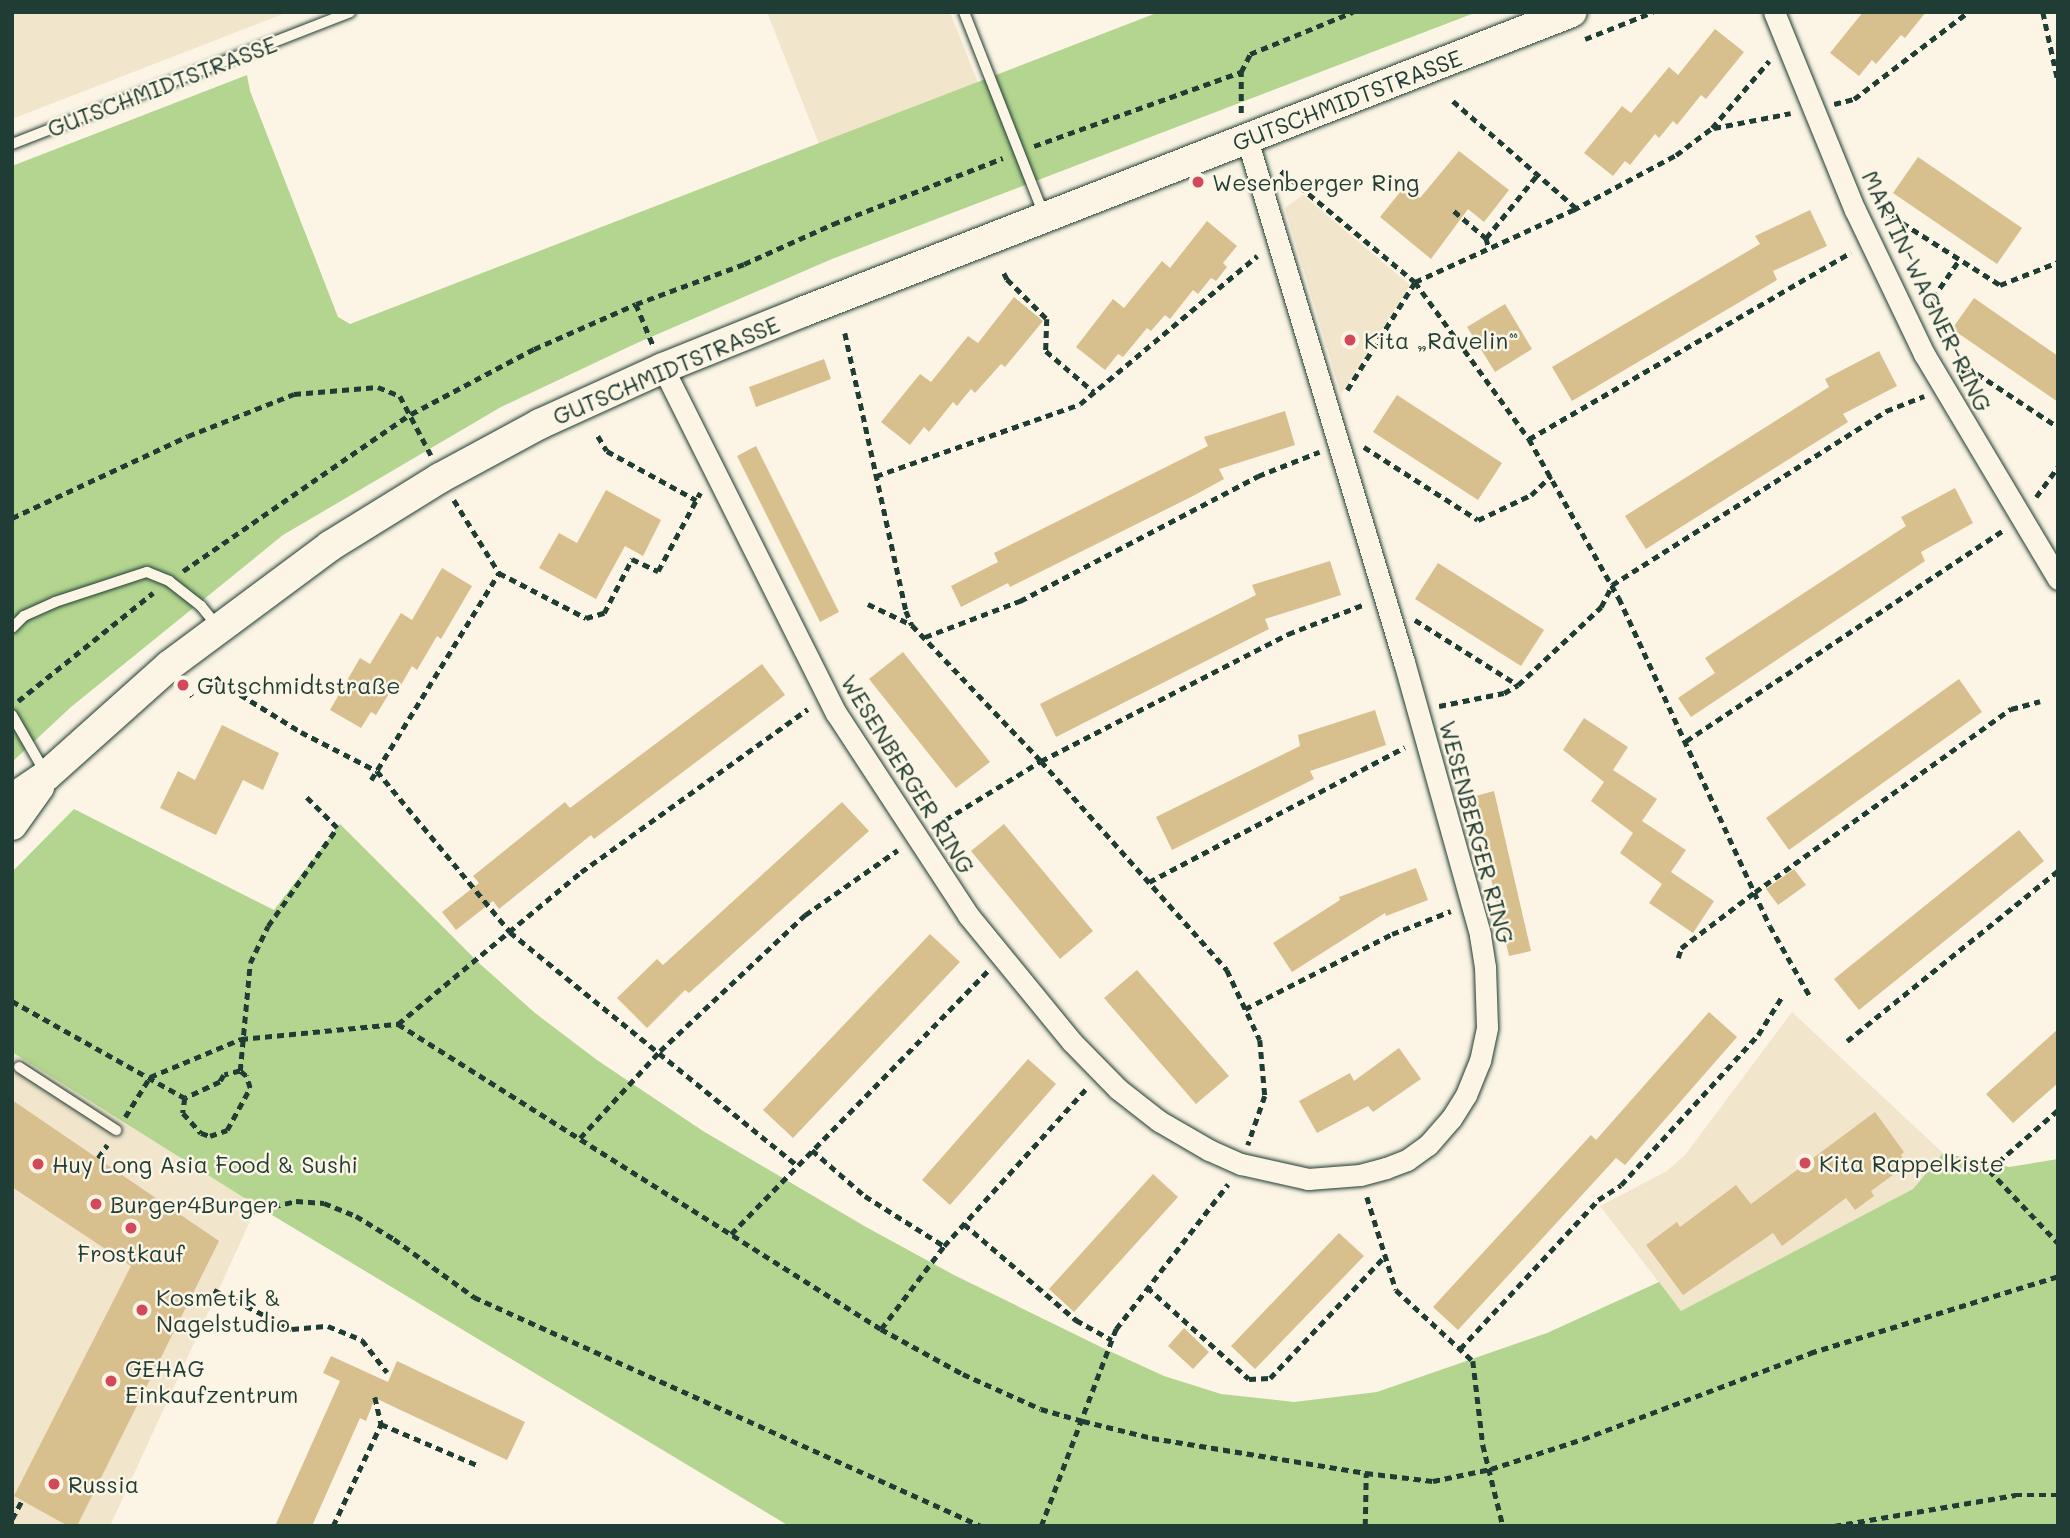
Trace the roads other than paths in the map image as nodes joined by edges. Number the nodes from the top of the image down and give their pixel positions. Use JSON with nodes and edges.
{"nodes":[{"id":1,"x":350,"y":12,"type":"edge"},
{"id":2,"x":964,"y":12,"type":"edge"},
{"id":3,"x":1572,"y":12,"type":"edge"},
{"id":4,"x":1774,"y":12,"type":"edge"},
{"id":5,"x":1247,"y":139,"type":"junction"},
{"id":6,"x":12,"y":144,"type":"edge"},
{"id":7,"x":1045,"y":218,"type":"junction"},
{"id":8,"x":663,"y":368,"type":"junction"},
{"id":9,"x":2058,"y":579,"type":"edge"},
{"id":10,"x":218,"y":627,"type":"junction"},
{"id":11,"x":12,"y":628,"type":"edge"},
{"id":12,"x":12,"y":715,"type":"edge"},
{"id":13,"x":47,"y":775,"type":"junction"},
{"id":14,"x":12,"y":799,"type":"edge"},
{"id":15,"x":12,"y":825,"type":"edge"},
{"id":16,"x":19,"y":1067,"type":"dead end"},
{"id":17,"x":116,"y":1130,"type":"road end"}],
"edges":[{"from":1,"to":6,"type":"lane","name":"GUTSCHMIDTSTRASSE"},
{"from":2,"to":7,"type":"lane"},
{"from":3,"to":5,"type":"street","name":"GUTSCHMIDTSTRASSE"},
{"from":4,"to":9,"type":"street","name":"MARTIN-WAGNER-RING"},
{"from":5,"to":7,"type":"street","name":"GUTSCHMIDTSTRASSE"},
{"from":5,"to":8,"type":"street","name":"WESENBERGER RING"},
{"from":7,"to":8,"type":"street","name":"GUTSCHMIDTSTRASSE"},
{"from":8,"to":10,"type":"street","name":"GUTSCHMIDTSTRASSE"},
{"from":10,"to":11,"type":"lane"},
{"from":10,"to":13,"type":"street","name":"GUTSCHMIDTSTRASSE"},
{"from":12,"to":13,"type":"lane"},
{"from":13,"to":14,"type":"street","name":"GUTSCHMIDTSTRASSE"},
{"from":13,"to":15,"type":"street","name":"GUTSCHMIDTSTRASSE"},
{"from":16,"to":17,"type":"lane"}]}
